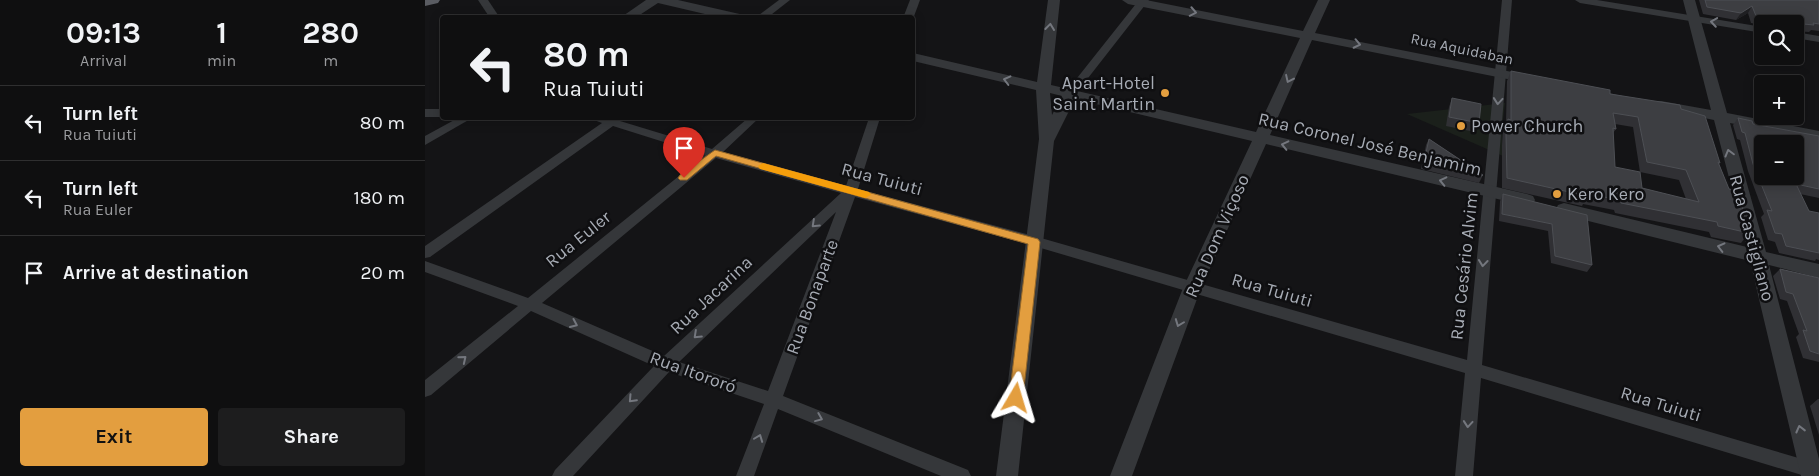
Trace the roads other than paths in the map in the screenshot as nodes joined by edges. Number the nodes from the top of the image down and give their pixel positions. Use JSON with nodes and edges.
{"nodes":[{"id":1,"x":432,"y":0,"type":"edge"},
{"id":2,"x":483,"y":0,"type":"edge"},
{"id":3,"x":654,"y":0,"type":"edge"},
{"id":4,"x":663,"y":0,"type":"edge"},
{"id":5,"x":785,"y":0,"type":"edge"},
{"id":6,"x":915,"y":0,"type":"edge"},
{"id":7,"x":1054,"y":0,"type":"edge"},
{"id":8,"x":1128,"y":0,"type":"edge"},
{"id":9,"x":1324,"y":0,"type":"edge"},
{"id":10,"x":1507,"y":0,"type":"edge"},
{"id":11,"x":1580,"y":0,"type":"edge"},
{"id":12,"x":1689,"y":0,"type":"edge"},
{"id":13,"x":425,"y":1,"type":"edge"},
{"id":14,"x":1143,"y":1,"type":"edge"},
{"id":15,"x":493,"y":15,"type":"edge"},
{"id":16,"x":631,"y":15,"type":"edge"},
{"id":17,"x":727,"y":15,"type":"edge"},
{"id":18,"x":764,"y":15,"type":"edge"},
{"id":19,"x":910,"y":15,"type":"edge"},
{"id":20,"x":1694,"y":19,"type":"junction"},
{"id":21,"x":1754,"y":29,"type":"edge"},
{"id":22,"x":1309,"y":35,"type":"junction"},
{"id":23,"x":1804,"y":36,"type":"edge"},
{"id":24,"x":1819,"y":39,"type":"edge"},
{"id":25,"x":915,"y":57,"type":"edge"},
{"id":26,"x":1501,"y":74,"type":"junction"},
{"id":27,"x":1548,"y":83,"type":"edge"},
{"id":28,"x":1043,"y":89,"type":"junction"},
{"id":29,"x":1070,"y":94,"type":"junction"},
{"id":30,"x":1643,"y":102,"type":"edge"},
{"id":31,"x":440,"y":112,"type":"edge"},
{"id":32,"x":425,"y":113,"type":"edge"},
{"id":33,"x":1719,"y":117,"type":"junction"},
{"id":34,"x":462,"y":120,"type":"edge"},
{"id":35,"x":614,"y":120,"type":"edge"},
{"id":36,"x":752,"y":120,"type":"edge"},
{"id":37,"x":874,"y":120,"type":"edge"},
{"id":38,"x":1819,"y":136,"type":"edge"},
{"id":39,"x":1047,"y":139,"type":"junction"},
{"id":40,"x":1260,"y":140,"type":"junction"},
{"id":41,"x":425,"y":141,"type":"edge"},
{"id":42,"x":715,"y":153,"type":"junction"},
{"id":43,"x":851,"y":191,"type":"junction"},
{"id":44,"x":1490,"y":192,"type":"junction"},
{"id":45,"x":1034,"y":242,"type":"junction"},
{"id":46,"x":425,"y":253,"type":"edge"},
{"id":47,"x":1758,"y":256,"type":"junction"},
{"id":48,"x":425,"y":266,"type":"edge"},
{"id":49,"x":1819,"y":271,"type":"edge"},
{"id":50,"x":1193,"y":288,"type":"junction"},
{"id":51,"x":529,"y":304,"type":"junction"},
{"id":52,"x":666,"y":364,"type":"junction"},
{"id":53,"x":1473,"y":368,"type":"junction"},
{"id":54,"x":425,"y":390,"type":"edge"},
{"id":55,"x":774,"y":400,"type":"junction"},
{"id":56,"x":1814,"y":472,"type":"edge"},
{"id":57,"x":561,"y":476,"type":"edge"},
{"id":58,"x":745,"y":476,"type":"edge"},
{"id":59,"x":962,"y":476,"type":"edge"},
{"id":60,"x":1007,"y":476,"type":"edge"},
{"id":61,"x":1121,"y":476,"type":"edge"},
{"id":62,"x":1464,"y":476,"type":"edge"}],
"edges":[{"from":1,"to":13,"type":"highway"},
{"from":2,"to":15,"type":"street"},
{"from":3,"to":16,"type":"street"},
{"from":4,"to":17,"type":"street"},
{"from":5,"to":18,"type":"street"},
{"from":6,"to":19,"type":"street"},
{"from":28,"to":7,"type":"street","one_way":true},
{"from":8,"to":14,"type":"street","name":"Rua Aquidaban"},
{"from":9,"to":22,"type":"street","name":"Rua Dom Viçoso"},
{"from":10,"to":26,"type":"street","name":"Rua Cesário Alvim"},
{"from":11,"to":20,"type":"street"},
{"from":12,"to":20,"type":"street","name":"Rua Castigliano"},
{"from":14,"to":22,"type":"street","name":"Rua Aquidaban","one_way":true},
{"from":14,"to":29,"type":"street"},
{"from":21,"to":20,"type":"street","one_way":true},
{"from":20,"to":33,"type":"street","name":"Rua Castigliano"},
{"from":22,"to":26,"type":"street","name":"Rua Aquidaban","one_way":true},
{"from":22,"to":40,"type":"street","name":"Rua Dom Viçoso","one_way":true},
{"from":23,"to":24,"type":"street"},
{"from":28,"to":25,"type":"street","name":"Rua Coronel José Benjamim","one_way":true},
{"from":26,"to":27,"type":"street","name":"Rua Aquidaban"},
{"from":26,"to":44,"type":"street","name":"Rua Cesário Alvim","one_way":true},
{"from":28,"to":29,"type":"street","name":"Rua Coronel José Benjamim"},
{"from":28,"to":39,"type":"street"},
{"from":29,"to":39,"type":"street"},
{"from":29,"to":40,"type":"street","name":"Rua Coronel José Benjamim"},
{"from":30,"to":33,"type":"street"},
{"from":31,"to":32,"type":"street"},
{"from":33,"to":38,"type":"street"},
{"from":47,"to":33,"type":"street","name":"Rua Castigliano","one_way":true},
{"from":34,"to":41,"type":"street"},
{"from":35,"to":42,"type":"street","name":"Rua Tuiuti"},
{"from":35,"to":46,"type":"street"},
{"from":36,"to":42,"type":"street","name":"Rua Euler"},
{"from":37,"to":43,"type":"street","name":"Rua Bonaparte"},
{"from":39,"to":45,"type":"street"},
{"from":44,"to":40,"type":"street","name":"Rua Coronel José Benjamim","one_way":true},
{"from":40,"to":50,"type":"street","name":"Rua Dom Viçoso"},
{"from":42,"to":43,"type":"street","name":"Rua Tuiuti"},
{"from":42,"to":51,"type":"street","name":"Rua Euler"},
{"from":43,"to":45,"type":"street","name":"Rua Tuiuti"},
{"from":43,"to":52,"type":"street","name":"Rua Jacarina","one_way":true},
{"from":43,"to":55,"type":"street","name":"Rua Bonaparte"},
{"from":47,"to":44,"type":"street","name":"Rua Coronel José Benjamim","one_way":true},
{"from":44,"to":53,"type":"street","name":"Rua Cesário Alvim","one_way":true},
{"from":45,"to":50,"type":"street","name":"Rua Tuiuti"},
{"from":45,"to":60,"type":"street"},
{"from":47,"to":49,"type":"street","name":"Rua Coronel José Benjamim"},
{"from":56,"to":47,"type":"street","name":"Rua Castigliano","one_way":true},
{"from":48,"to":51,"type":"street","name":"Rua Itororó"},
{"from":50,"to":53,"type":"street","name":"Rua Tuiuti"},
{"from":50,"to":61,"type":"street","name":"Rua Dom Viçoso","one_way":true},
{"from":51,"to":52,"type":"street","name":"Rua Itororó","one_way":true},
{"from":54,"to":51,"type":"street","name":"Rua Euler","one_way":true},
{"from":52,"to":55,"type":"street","name":"Rua Itororó"},
{"from":52,"to":57,"type":"street","name":"Rua Jacarina","one_way":true},
{"from":53,"to":56,"type":"street","name":"Rua Tuiuti"},
{"from":53,"to":62,"type":"street","name":"Rua Cesário Alvim","one_way":true},
{"from":58,"to":55,"type":"street","name":"Rua Bonaparte","one_way":true},
{"from":55,"to":59,"type":"street","name":"Rua Itororó","one_way":true}]}
